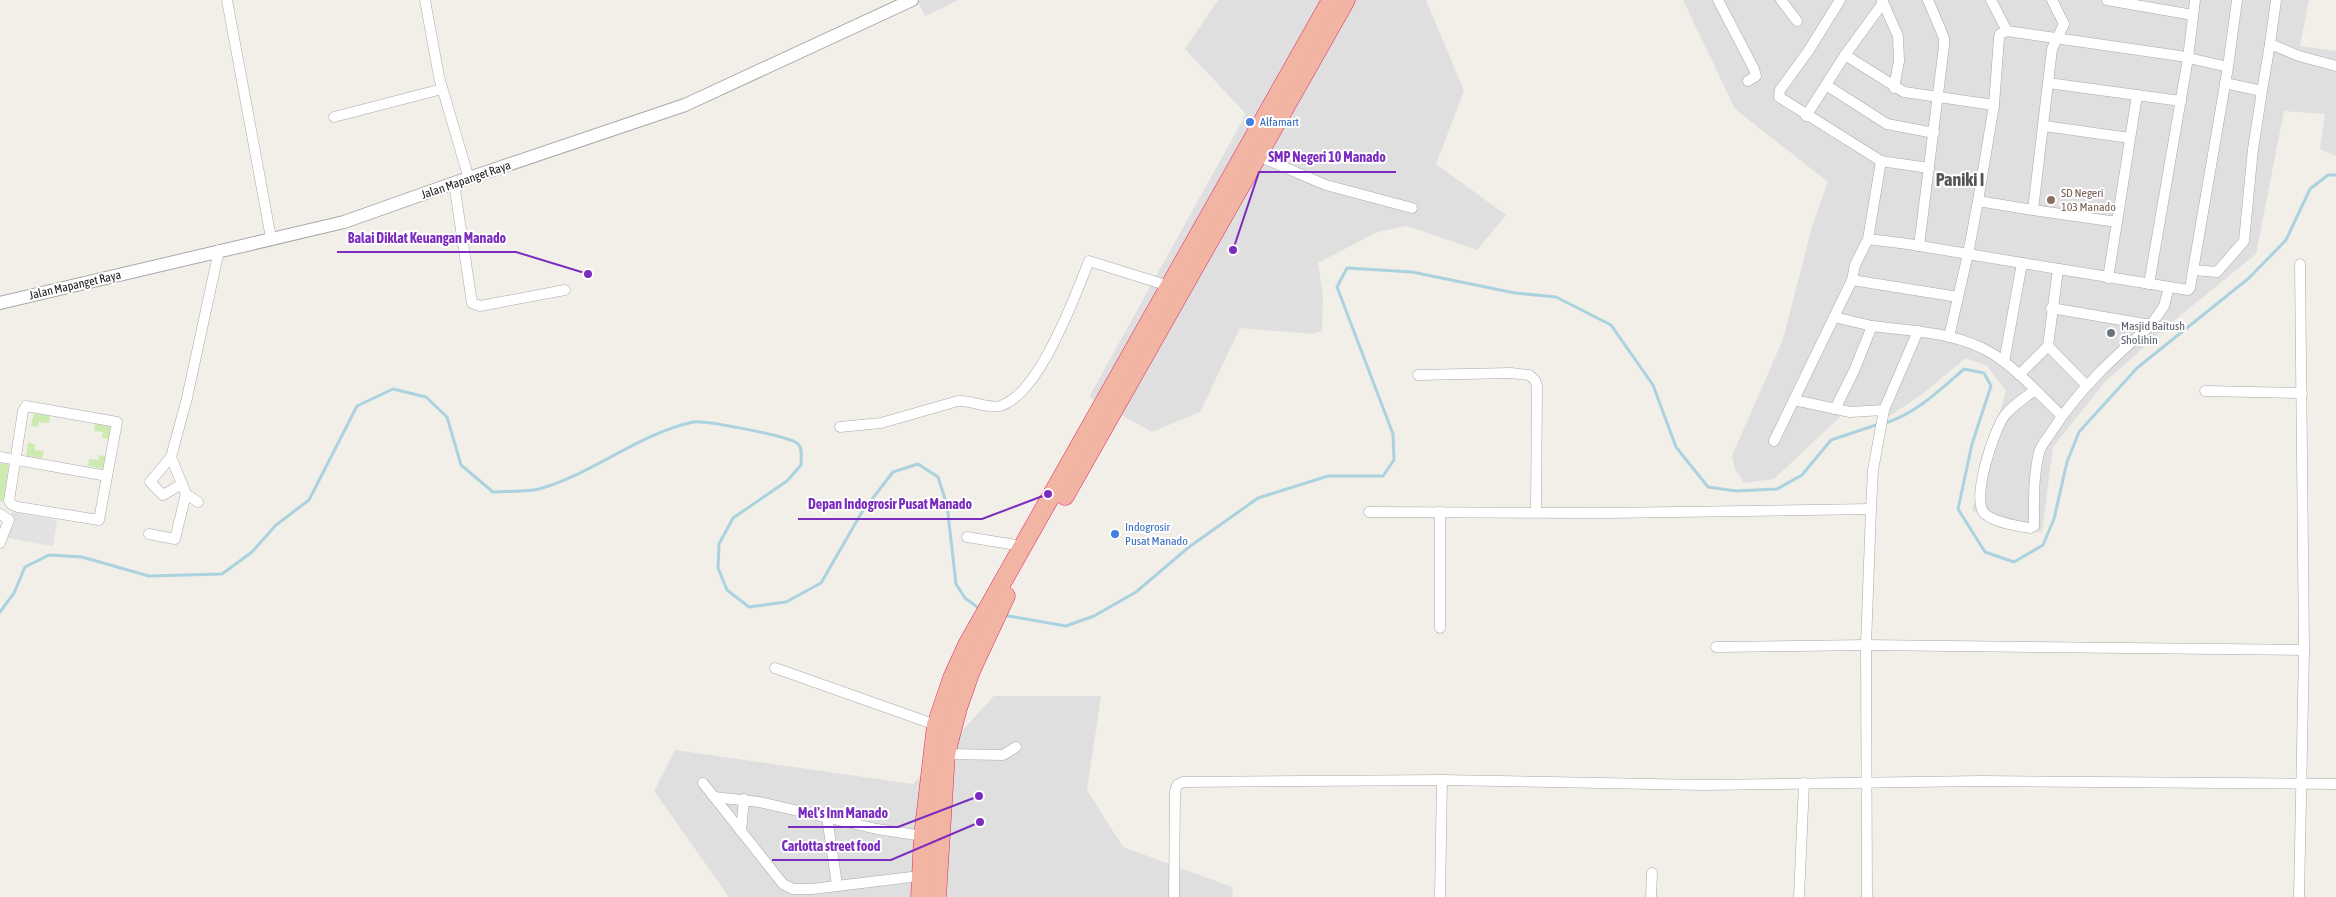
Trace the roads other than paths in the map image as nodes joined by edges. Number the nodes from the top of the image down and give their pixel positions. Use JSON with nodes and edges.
{"nodes":[{"id":1,"x":227,"y":0,"type":"edge"},
{"id":2,"x":425,"y":0,"type":"edge"},
{"id":3,"x":912,"y":0,"type":"edge"},
{"id":4,"x":1331,"y":0,"type":"edge"},
{"id":5,"x":1346,"y":0,"type":"edge"},
{"id":6,"x":1718,"y":0,"type":"edge"},
{"id":7,"x":1782,"y":0,"type":"edge"},
{"id":8,"x":1840,"y":0,"type":"edge"},
{"id":9,"x":1928,"y":0,"type":"edge"},
{"id":10,"x":1991,"y":0,"type":"edge"},
{"id":11,"x":2052,"y":0,"type":"edge"},
{"id":12,"x":2107,"y":0,"type":"edge"},
{"id":13,"x":2195,"y":0,"type":"edge"},
{"id":14,"x":2237,"y":0,"type":"edge"},
{"id":15,"x":2276,"y":0,"type":"edge"},
{"id":16,"x":1882,"y":1,"type":"edge"},
{"id":17,"x":2194,"y":15,"type":"junction"},
{"id":18,"x":1797,"y":21,"type":"dead end"},
{"id":19,"x":2007,"y":31,"type":"junction"},
{"id":20,"x":2056,"y":38,"type":"junction"},
{"id":21,"x":2270,"y":44,"type":"junction"},
{"id":22,"x":1845,"y":55,"type":"junction"},
{"id":23,"x":2188,"y":58,"type":"junction"},
{"id":24,"x":2336,"y":66,"type":"edge"},
{"id":25,"x":2228,"y":68,"type":"junction"},
{"id":26,"x":1748,"y":82,"type":"dead end"},
{"id":27,"x":2048,"y":83,"type":"junction"},
{"id":28,"x":2225,"y":83,"type":"junction"},
{"id":29,"x":1826,"y":85,"type":"junction"},
{"id":30,"x":1894,"y":88,"type":"junction"},
{"id":31,"x":442,"y":89,"type":"junction"},
{"id":32,"x":2262,"y":91,"type":"junction"},
{"id":33,"x":2137,"y":95,"type":"junction"},
{"id":34,"x":1937,"y":98,"type":"junction"},
{"id":35,"x":2181,"y":101,"type":"junction"},
{"id":36,"x":1994,"y":105,"type":"junction"},
{"id":37,"x":1806,"y":116,"type":"junction"},
{"id":38,"x":334,"y":117,"type":"dead end"},
{"id":39,"x":2044,"y":126,"type":"junction"},
{"id":40,"x":1934,"y":133,"type":"junction"},
{"id":41,"x":2130,"y":138,"type":"junction"},
{"id":42,"x":1258,"y":156,"type":"junction"},
{"id":43,"x":1881,"y":161,"type":"junction"},
{"id":44,"x":1929,"y":168,"type":"junction"},
{"id":45,"x":469,"y":178,"type":"junction"},
{"id":46,"x":454,"y":183,"type":"junction"},
{"id":47,"x":1978,"y":201,"type":"junction"},
{"id":48,"x":1412,"y":208,"type":"dead end"},
{"id":49,"x":2033,"y":210,"type":"junction"},
{"id":50,"x":2117,"y":222,"type":"junction"},
{"id":51,"x":271,"y":238,"type":"junction"},
{"id":52,"x":1868,"y":239,"type":"junction"},
{"id":53,"x":1919,"y":246,"type":"junction"},
{"id":54,"x":219,"y":250,"type":"junction"},
{"id":55,"x":1968,"y":254,"type":"junction"},
{"id":56,"x":2022,"y":263,"type":"junction"},
{"id":57,"x":2300,"y":264,"type":"dead end"},
{"id":58,"x":2058,"y":269,"type":"junction"},
{"id":59,"x":2194,"y":270,"type":"junction"},
{"id":60,"x":2108,"y":278,"type":"junction"},
{"id":61,"x":1852,"y":280,"type":"junction"},
{"id":62,"x":2149,"y":284,"type":"junction"},
{"id":63,"x":1169,"y":286,"type":"junction"},
{"id":64,"x":2170,"y":287,"type":"junction"},
{"id":65,"x":565,"y":290,"type":"dead end"},
{"id":66,"x":1958,"y":297,"type":"junction"},
{"id":67,"x":0,"y":303,"type":"edge"},
{"id":68,"x":2052,"y":308,"type":"junction"},
{"id":69,"x":1834,"y":318,"type":"junction"},
{"id":70,"x":2151,"y":325,"type":"junction"},
{"id":71,"x":1872,"y":326,"type":"junction"},
{"id":72,"x":1918,"y":332,"type":"junction"},
{"id":73,"x":1949,"y":338,"type":"junction"},
{"id":74,"x":2048,"y":346,"type":"junction"},
{"id":75,"x":2004,"y":362,"type":"junction"},
{"id":76,"x":1418,"y":374,"type":"dead end"},
{"id":77,"x":2019,"y":375,"type":"junction"},
{"id":78,"x":2086,"y":386,"type":"junction"},
{"id":79,"x":2035,"y":390,"type":"junction"},
{"id":80,"x":2205,"y":391,"type":"dead end"},
{"id":81,"x":2302,"y":393,"type":"junction"},
{"id":82,"x":1794,"y":400,"type":"junction"},
{"id":83,"x":1835,"y":409,"type":"junction"},
{"id":84,"x":1884,"y":410,"type":"junction"},
{"id":85,"x":2062,"y":416,"type":"junction"},
{"id":86,"x":840,"y":427,"type":"dead end"},
{"id":87,"x":1774,"y":441,"type":"dead end"},
{"id":88,"x":1085,"y":449,"type":"junction"},
{"id":89,"x":0,"y":457,"type":"edge"},
{"id":90,"x":171,"y":457,"type":"junction"},
{"id":91,"x":16,"y":460,"type":"junction"},
{"id":92,"x":107,"y":476,"type":"junction"},
{"id":93,"x":184,"y":489,"type":"junction"},
{"id":94,"x":198,"y":502,"type":"dead end"},
{"id":95,"x":1871,"y":509,"type":"junction"},
{"id":96,"x":1536,"y":511,"type":"junction"},
{"id":97,"x":1369,"y":512,"type":"dead end"},
{"id":98,"x":1440,"y":512,"type":"junction"},
{"id":99,"x":0,"y":514,"type":"edge"},
{"id":100,"x":149,"y":534,"type":"dead end"},
{"id":101,"x":967,"y":537,"type":"dead end"},
{"id":102,"x":0,"y":543,"type":"edge"},
{"id":103,"x":1023,"y":546,"type":"junction"},
{"id":104,"x":999,"y":599,"type":"junction"},
{"id":105,"x":1440,"y":628,"type":"dead end"},
{"id":106,"x":1866,"y":645,"type":"junction"},
{"id":107,"x":1716,"y":647,"type":"dead end"},
{"id":108,"x":974,"y":649,"type":"junction"},
{"id":109,"x":2304,"y":650,"type":"junction"},
{"id":110,"x":774,"y":668,"type":"dead end"},
{"id":111,"x":936,"y":725,"type":"junction"},
{"id":112,"x":1016,"y":748,"type":"dead end"},
{"id":113,"x":946,"y":754,"type":"junction"},
{"id":114,"x":1442,"y":780,"type":"junction"},
{"id":115,"x":1868,"y":782,"type":"junction"},
{"id":116,"x":1804,"y":783,"type":"junction"},
{"id":117,"x":703,"y":784,"type":"dead end"},
{"id":118,"x":2301,"y":784,"type":"junction"},
{"id":119,"x":2336,"y":784,"type":"edge"},
{"id":120,"x":714,"y":797,"type":"junction"},
{"id":121,"x":744,"y":799,"type":"junction"},
{"id":122,"x":827,"y":817,"type":"junction"},
{"id":123,"x":741,"y":831,"type":"junction"},
{"id":124,"x":923,"y":836,"type":"junction"},
{"id":125,"x":1652,"y":873,"type":"dead end"},
{"id":126,"x":920,"y":876,"type":"junction"},
{"id":127,"x":837,"y":885,"type":"junction"},
{"id":128,"x":920,"y":897,"type":"edge"},
{"id":129,"x":937,"y":897,"type":"edge"},
{"id":130,"x":1174,"y":897,"type":"edge"},
{"id":131,"x":1440,"y":897,"type":"edge"},
{"id":132,"x":1651,"y":897,"type":"edge"},
{"id":133,"x":1799,"y":897,"type":"edge"},
{"id":134,"x":1867,"y":897,"type":"edge"},
{"id":135,"x":2299,"y":897,"type":"edge"}],
"edges":[{"from":1,"to":51,"type":"street"},
{"from":2,"to":31,"type":"street"},
{"from":3,"to":45,"type":"street","name":"Jalan Mapanget Raya"},
{"from":4,"to":63,"type":"highway"},
{"from":5,"to":42,"type":"highway"},
{"from":6,"to":26,"type":"street"},
{"from":7,"to":18,"type":"street"},
{"from":8,"to":37,"type":"street"},
{"from":9,"to":34,"type":"street"},
{"from":10,"to":19,"type":"street"},
{"from":11,"to":20,"type":"street"},
{"from":12,"to":17,"type":"street"},
{"from":13,"to":17,"type":"street"},
{"from":14,"to":25,"type":"street"},
{"from":15,"to":21,"type":"street"},
{"from":16,"to":22,"type":"street"},
{"from":16,"to":30,"type":"street"},
{"from":17,"to":23,"type":"street"},
{"from":19,"to":20,"type":"street"},
{"from":19,"to":36,"type":"street"},
{"from":20,"to":23,"type":"street"},
{"from":20,"to":27,"type":"street"},
{"from":21,"to":24,"type":"street"},
{"from":21,"to":32,"type":"street"},
{"from":22,"to":29,"type":"street"},
{"from":22,"to":30,"type":"street"},
{"from":23,"to":25,"type":"street"},
{"from":23,"to":35,"type":"street"},
{"from":25,"to":28,"type":"street"},
{"from":27,"to":33,"type":"street"},
{"from":27,"to":39,"type":"street"},
{"from":28,"to":32,"type":"street"},
{"from":28,"to":59,"type":"street"},
{"from":29,"to":37,"type":"street"},
{"from":29,"to":40,"type":"street"},
{"from":30,"to":34,"type":"street"},
{"from":31,"to":38,"type":"street"},
{"from":31,"to":45,"type":"street"},
{"from":32,"to":59,"type":"street"},
{"from":33,"to":35,"type":"street"},
{"from":33,"to":41,"type":"street"},
{"from":34,"to":36,"type":"street"},
{"from":34,"to":40,"type":"street"},
{"from":35,"to":62,"type":"street"},
{"from":36,"to":47,"type":"street"},
{"from":37,"to":43,"type":"street"},
{"from":39,"to":41,"type":"street"},
{"from":39,"to":49,"type":"street"},
{"from":40,"to":44,"type":"street"},
{"from":41,"to":50,"type":"street"},
{"from":42,"to":48,"type":"street"},
{"from":42,"to":88,"type":"highway"},
{"from":43,"to":44,"type":"street"},
{"from":43,"to":52,"type":"street"},
{"from":44,"to":53,"type":"street"},
{"from":45,"to":46,"type":"street","name":"Jalan Mapanget Raya"},
{"from":46,"to":51,"type":"street","name":"Jalan Mapanget Raya"},
{"from":46,"to":65,"type":"street"},
{"from":47,"to":49,"type":"street"},
{"from":47,"to":55,"type":"street"},
{"from":49,"to":50,"type":"street"},
{"from":50,"to":60,"type":"street"},
{"from":51,"to":54,"type":"street","name":"Jalan Mapanget Raya"},
{"from":52,"to":53,"type":"street"},
{"from":52,"to":61,"type":"street"},
{"from":53,"to":55,"type":"street"},
{"from":54,"to":67,"type":"street","name":"Jalan Mapanget Raya"},
{"from":54,"to":90,"type":"street"},
{"from":55,"to":56,"type":"street"},
{"from":55,"to":66,"type":"street"},
{"from":56,"to":58,"type":"street"},
{"from":56,"to":75,"type":"street"},
{"from":57,"to":81,"type":"street"},
{"from":58,"to":60,"type":"street"},
{"from":58,"to":68,"type":"street"},
{"from":59,"to":64,"type":"street"},
{"from":60,"to":62,"type":"street"},
{"from":61,"to":66,"type":"street"},
{"from":61,"to":69,"type":"street"},
{"from":62,"to":64,"type":"street"},
{"from":63,"to":86,"type":"street"},
{"from":63,"to":88,"type":"highway"},
{"from":64,"to":70,"type":"street"},
{"from":66,"to":73,"type":"street"},
{"from":68,"to":70,"type":"street"},
{"from":68,"to":74,"type":"street"},
{"from":69,"to":71,"type":"street"},
{"from":69,"to":82,"type":"street"},
{"from":70,"to":78,"type":"street"},
{"from":71,"to":72,"type":"street"},
{"from":71,"to":83,"type":"street"},
{"from":72,"to":73,"type":"street"},
{"from":72,"to":84,"type":"street"},
{"from":73,"to":75,"type":"street"},
{"from":74,"to":77,"type":"street"},
{"from":74,"to":78,"type":"street"},
{"from":75,"to":77,"type":"street"},
{"from":76,"to":96,"type":"street"},
{"from":77,"to":79,"type":"street"},
{"from":78,"to":85,"type":"street"},
{"from":79,"to":85,"type":"street"},
{"from":79,"to":85,"type":"street"},
{"from":80,"to":81,"type":"street"},
{"from":81,"to":109,"type":"street"},
{"from":82,"to":83,"type":"street"},
{"from":82,"to":87,"type":"street"},
{"from":83,"to":84,"type":"street"},
{"from":84,"to":95,"type":"street"},
{"from":88,"to":103,"type":"highway"},
{"from":88,"to":104,"type":"highway"},
{"from":89,"to":91,"type":"street"},
{"from":90,"to":93,"type":"street"},
{"from":90,"to":93,"type":"street"},
{"from":91,"to":92,"type":"street"},
{"from":91,"to":92,"type":"street"},
{"from":91,"to":92,"type":"street"},
{"from":93,"to":94,"type":"street"},
{"from":93,"to":100,"type":"street"},
{"from":95,"to":96,"type":"street"},
{"from":95,"to":106,"type":"street"},
{"from":96,"to":98,"type":"street"},
{"from":97,"to":98,"type":"street"},
{"from":98,"to":105,"type":"street"},
{"from":99,"to":102,"type":"street"},
{"from":101,"to":103,"type":"street"},
{"from":103,"to":104,"type":"highway"},
{"from":104,"to":108,"type":"highway"},
{"from":106,"to":107,"type":"street"},
{"from":106,"to":109,"type":"street"},
{"from":106,"to":115,"type":"street"},
{"from":108,"to":111,"type":"highway"},
{"from":108,"to":113,"type":"highway"},
{"from":109,"to":118,"type":"street"},
{"from":110,"to":111,"type":"street"},
{"from":111,"to":124,"type":"highway"},
{"from":112,"to":113,"type":"street"},
{"from":113,"to":129,"type":"highway"},
{"from":114,"to":116,"type":"street"},
{"from":114,"to":130,"type":"street"},
{"from":114,"to":131,"type":"street"},
{"from":115,"to":116,"type":"street"},
{"from":115,"to":118,"type":"street"},
{"from":115,"to":134,"type":"street"},
{"from":116,"to":133,"type":"street"},
{"from":117,"to":120,"type":"street"},
{"from":118,"to":119,"type":"street"},
{"from":118,"to":135,"type":"street"},
{"from":120,"to":121,"type":"street"},
{"from":120,"to":123,"type":"street"},
{"from":121,"to":122,"type":"street"},
{"from":121,"to":123,"type":"street"},
{"from":122,"to":124,"type":"street"},
{"from":122,"to":127,"type":"street"},
{"from":123,"to":127,"type":"street"},
{"from":124,"to":126,"type":"highway"},
{"from":125,"to":132,"type":"street"},
{"from":126,"to":127,"type":"street"},
{"from":126,"to":128,"type":"highway"}]}
